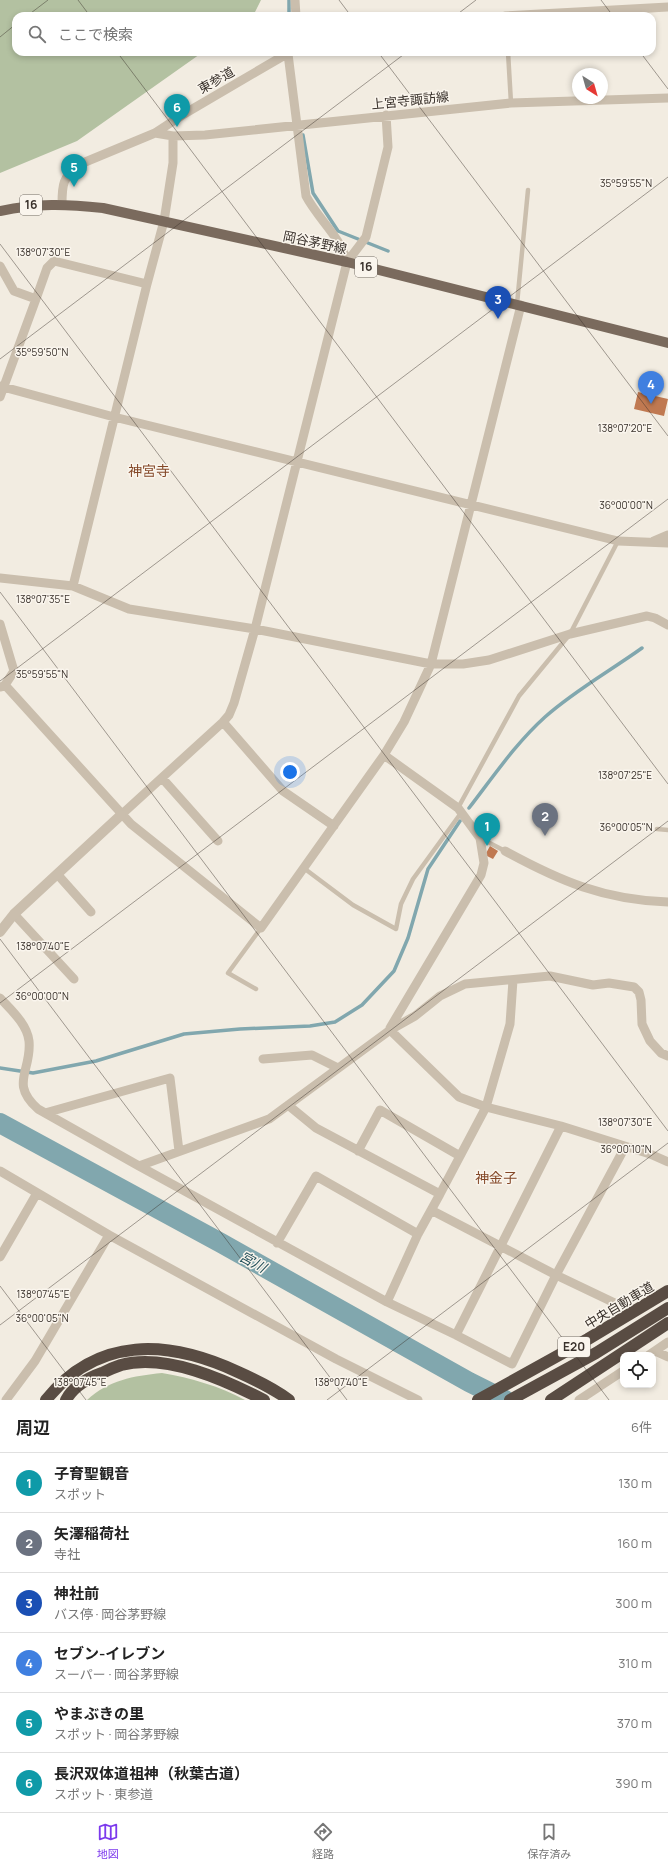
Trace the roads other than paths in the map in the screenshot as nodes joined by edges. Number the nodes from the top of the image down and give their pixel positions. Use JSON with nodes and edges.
{"nodes":[{"id":1,"x":295,"y":0,"type":"edge"},
{"id":2,"x":668,"y":7,"type":"edge"},
{"id":3,"x":296,"y":12,"type":"edge"},
{"id":4,"x":577,"y":12,"type":"edge"},
{"id":5,"x":284,"y":56,"type":"edge"},
{"id":6,"x":289,"y":56,"type":"edge"},
{"id":7,"x":508,"y":56,"type":"edge"},
{"id":8,"x":668,"y":98,"type":"edge"},
{"id":9,"x":511,"y":104,"type":"junction"},
{"id":10,"x":386,"y":115,"type":"junction"},
{"id":11,"x":296,"y":125,"type":"junction"},
{"id":12,"x":155,"y":133,"type":"junction"},
{"id":13,"x":173,"y":136,"type":"junction"},
{"id":14,"x":528,"y":190,"type":"dead end"},
{"id":15,"x":62,"y":204,"type":"junction"},
{"id":16,"x":0,"y":211,"type":"edge"},
{"id":17,"x":164,"y":221,"type":"junction"},
{"id":18,"x":347,"y":262,"type":"junction"},
{"id":19,"x":0,"y":266,"type":"edge"},
{"id":20,"x":147,"y":284,"type":"junction"},
{"id":21,"x":36,"y":299,"type":"junction"},
{"id":22,"x":519,"y":305,"type":"junction"},
{"id":23,"x":668,"y":343,"type":"edge"},
{"id":24,"x":2,"y":387,"type":"edge"},
{"id":25,"x":0,"y":398,"type":"edge"},
{"id":26,"x":114,"y":417,"type":"junction"},
{"id":27,"x":296,"y":461,"type":"junction"},
{"id":28,"x":472,"y":505,"type":"junction"},
{"id":29,"x":668,"y":535,"type":"edge"},
{"id":30,"x":618,"y":541,"type":"junction"},
{"id":31,"x":653,"y":541,"type":"junction"},
{"id":32,"x":668,"y":543,"type":"edge"},
{"id":33,"x":0,"y":578,"type":"edge"},
{"id":34,"x":73,"y":586,"type":"junction"},
{"id":35,"x":0,"y":624,"type":"edge"},
{"id":36,"x":668,"y":625,"type":"edge"},
{"id":37,"x":255,"y":629,"type":"junction"},
{"id":38,"x":570,"y":634,"type":"junction"},
{"id":39,"x":431,"y":664,"type":"junction"},
{"id":40,"x":2,"y":687,"type":"edge"},
{"id":41,"x":223,"y":722,"type":"junction"},
{"id":42,"x":384,"y":755,"type":"junction"},
{"id":43,"x":162,"y":778,"type":"junction"},
{"id":44,"x":459,"y":811,"type":"junction"},
{"id":45,"x":121,"y":815,"type":"junction"},
{"id":46,"x":334,"y":826,"type":"junction"},
{"id":47,"x":657,"y":829,"type":"dead end"},
{"id":48,"x":668,"y":830,"type":"edge"},
{"id":49,"x":480,"y":838,"type":"junction"},
{"id":50,"x":218,"y":841,"type":"dead end"},
{"id":51,"x":505,"y":851,"type":"joint"},
{"id":52,"x":305,"y":868,"type":"junction"},
{"id":53,"x":58,"y":875,"type":"junction"},
{"id":54,"x":668,"y":902,"type":"edge"},
{"id":55,"x":91,"y":912,"type":"dead end"},
{"id":56,"x":14,"y":914,"type":"junction"},
{"id":57,"x":261,"y":928,"type":"junction"},
{"id":58,"x":0,"y":932,"type":"edge"},
{"id":59,"x":74,"y":979,"type":"dead end"},
{"id":60,"x":513,"y":980,"type":"junction"},
{"id":61,"x":256,"y":988,"type":"dead end"},
{"id":62,"x":0,"y":998,"type":"edge"},
{"id":63,"x":390,"y":1030,"type":"junction"},
{"id":64,"x":668,"y":1056,"type":"edge"},
{"id":65,"x":263,"y":1058,"type":"dead end"},
{"id":66,"x":338,"y":1068,"type":"junction"},
{"id":67,"x":288,"y":1105,"type":"junction"},
{"id":68,"x":486,"y":1107,"type":"junction"},
{"id":69,"x":45,"y":1113,"type":"junction"},
{"id":70,"x":561,"y":1126,"type":"junction"},
{"id":71,"x":625,"y":1147,"type":"junction"},
{"id":72,"x":179,"y":1151,"type":"junction"},
{"id":73,"x":358,"y":1151,"type":"junction"},
{"id":74,"x":460,"y":1156,"type":"junction"},
{"id":75,"x":668,"y":1162,"type":"edge"},
{"id":76,"x":139,"y":1166,"type":"junction"},
{"id":77,"x":0,"y":1171,"type":"edge"},
{"id":78,"x":37,"y":1193,"type":"junction"},
{"id":79,"x":440,"y":1194,"type":"junction"},
{"id":80,"x":431,"y":1210,"type":"junction"},
{"id":81,"x":418,"y":1234,"type":"junction"},
{"id":82,"x":109,"y":1235,"type":"junction"},
{"id":83,"x":277,"y":1243,"type":"junction"},
{"id":84,"x":501,"y":1247,"type":"junction"},
{"id":85,"x":0,"y":1257,"type":"edge"},
{"id":86,"x":556,"y":1275,"type":"junction"},
{"id":87,"x":668,"y":1291,"type":"edge"},
{"id":88,"x":387,"y":1302,"type":"junction"},
{"id":89,"x":620,"y":1306,"type":"dead end"},
{"id":90,"x":668,"y":1308,"type":"edge"},
{"id":91,"x":668,"y":1323,"type":"edge"},
{"id":92,"x":456,"y":1335,"type":"junction"},
{"id":93,"x":668,"y":1342,"type":"edge"},
{"id":94,"x":653,"y":1352,"type":"edge"},
{"id":95,"x":656,"y":1354,"type":"edge"},
{"id":96,"x":668,"y":1357,"type":"edge"},
{"id":97,"x":620,"y":1373,"type":"edge"},
{"id":98,"x":6,"y":1400,"type":"edge"},
{"id":99,"x":46,"y":1400,"type":"edge"},
{"id":100,"x":66,"y":1400,"type":"edge"},
{"id":101,"x":264,"y":1400,"type":"edge"},
{"id":102,"x":289,"y":1400,"type":"edge"},
{"id":103,"x":418,"y":1400,"type":"edge"},
{"id":104,"x":478,"y":1400,"type":"edge"},
{"id":105,"x":510,"y":1400,"type":"edge"},
{"id":106,"x":551,"y":1400,"type":"edge"},
{"id":107,"x":579,"y":1400,"type":"edge"}],
"edges":[{"from":1,"to":3,"type":"street"},
{"from":2,"to":4,"type":"street"},
{"from":5,"to":12,"type":"street","name":"東参道"},
{"from":6,"to":11,"type":"street"},
{"from":7,"to":9,"type":"lane"},
{"from":8,"to":9,"type":"street","name":"上宮寺諏訪線"},
{"from":9,"to":10,"type":"street","name":"上宮寺諏訪線"},
{"from":10,"to":11,"type":"street","name":"上宮寺諏訪線"},
{"from":10,"to":18,"type":"street"},
{"from":11,"to":13,"type":"street","name":"上宮寺諏訪線"},
{"from":11,"to":18,"type":"street"},
{"from":12,"to":13,"type":"street","name":"上宮寺諏訪線"},
{"from":12,"to":15,"type":"street","name":"東参道"},
{"from":13,"to":17,"type":"street"},
{"from":14,"to":22,"type":"lane"},
{"from":15,"to":16,"type":"main road","name":"岡谷茅野線","number":"16"},
{"from":15,"to":17,"type":"main road","name":"岡谷茅野線","number":"16"},
{"from":17,"to":18,"type":"main road","name":"岡谷茅野線","number":"16"},
{"from":17,"to":20,"type":"street"},
{"from":18,"to":22,"type":"main road","name":"岡谷茅野線","number":"16"},
{"from":18,"to":27,"type":"street"},
{"from":19,"to":21,"type":"street"},
{"from":20,"to":21,"type":"street"},
{"from":20,"to":26,"type":"street"},
{"from":21,"to":24,"type":"street"},
{"from":22,"to":23,"type":"main road","name":"岡谷茅野線","number":"16"},
{"from":22,"to":28,"type":"street"},
{"from":24,"to":25,"type":"street"},
{"from":24,"to":26,"type":"street"},
{"from":26,"to":27,"type":"street"},
{"from":26,"to":34,"type":"street"},
{"from":27,"to":28,"type":"street"},
{"from":27,"to":37,"type":"street"},
{"from":28,"to":30,"type":"street"},
{"from":28,"to":39,"type":"street"},
{"from":29,"to":31,"type":"street"},
{"from":30,"to":31,"type":"street"},
{"from":30,"to":38,"type":"lane"},
{"from":31,"to":32,"type":"street"},
{"from":33,"to":34,"type":"street"},
{"from":34,"to":37,"type":"street"},
{"from":35,"to":40,"type":"street"},
{"from":36,"to":38,"type":"street"},
{"from":37,"to":39,"type":"street"},
{"from":37,"to":41,"type":"street"},
{"from":38,"to":39,"type":"street"},
{"from":38,"to":44,"type":"lane"},
{"from":39,"to":42,"type":"street"},
{"from":40,"to":45,"type":"street"},
{"from":41,"to":43,"type":"street"},
{"from":41,"to":46,"type":"street"},
{"from":42,"to":44,"type":"street"},
{"from":42,"to":46,"type":"street"},
{"from":43,"to":45,"type":"street"},
{"from":43,"to":50,"type":"street"},
{"from":44,"to":49,"type":"street"},
{"from":44,"to":52,"type":"lane"},
{"from":45,"to":53,"type":"street"},
{"from":45,"to":57,"type":"street"},
{"from":46,"to":52,"type":"street"},
{"from":47,"to":48,"type":"lane"},
{"from":49,"to":51,"type":"lane"},
{"from":49,"to":63,"type":"street"},
{"from":51,"to":54,"type":"street"},
{"from":52,"to":57,"type":"street"},
{"from":53,"to":55,"type":"street"},
{"from":53,"to":56,"type":"street"},
{"from":56,"to":58,"type":"street"},
{"from":56,"to":59,"type":"street"},
{"from":57,"to":61,"type":"lane"},
{"from":60,"to":63,"type":"street"},
{"from":60,"to":64,"type":"street"},
{"from":60,"to":68,"type":"street"},
{"from":62,"to":69,"type":"street"},
{"from":63,"to":66,"type":"street"},
{"from":63,"to":68,"type":"street"},
{"from":65,"to":66,"type":"street"},
{"from":66,"to":67,"type":"street"},
{"from":67,"to":72,"type":"street"},
{"from":67,"to":73,"type":"street"},
{"from":68,"to":70,"type":"street"},
{"from":68,"to":74,"type":"street"},
{"from":69,"to":72,"type":"street"},
{"from":69,"to":76,"type":"street"},
{"from":70,"to":71,"type":"street"},
{"from":70,"to":84,"type":"street"},
{"from":71,"to":75,"type":"street"},
{"from":71,"to":86,"type":"street"},
{"from":72,"to":76,"type":"street"},
{"from":73,"to":74,"type":"street"},
{"from":73,"to":79,"type":"street"},
{"from":74,"to":79,"type":"street"},
{"from":76,"to":83,"type":"street"},
{"from":77,"to":78,"type":"street"},
{"from":78,"to":82,"type":"street"},
{"from":78,"to":85,"type":"street"},
{"from":79,"to":80,"type":"street"},
{"from":80,"to":81,"type":"street"},
{"from":80,"to":84,"type":"street"},
{"from":81,"to":83,"type":"street"},
{"from":81,"to":88,"type":"street"},
{"from":82,"to":98,"type":"street"},
{"from":82,"to":103,"type":"street"},
{"from":83,"to":88,"type":"street"},
{"from":84,"to":86,"type":"street"},
{"from":84,"to":92,"type":"street"},
{"from":86,"to":89,"type":"street"},
{"from":86,"to":92,"type":"street"},
{"from":87,"to":104,"type":"highway","name":"中央自動車道","number":"E20"},
{"from":88,"to":92,"type":"street"},
{"from":90,"to":105,"type":"highway","number":"E20"},
{"from":91,"to":106,"type":"highway"},
{"from":93,"to":94,"type":"street"},
{"from":95,"to":96,"type":"street"},
{"from":97,"to":107,"type":"street"},
{"from":99,"to":102,"type":"highway"},
{"from":100,"to":101,"type":"highway"}]}
